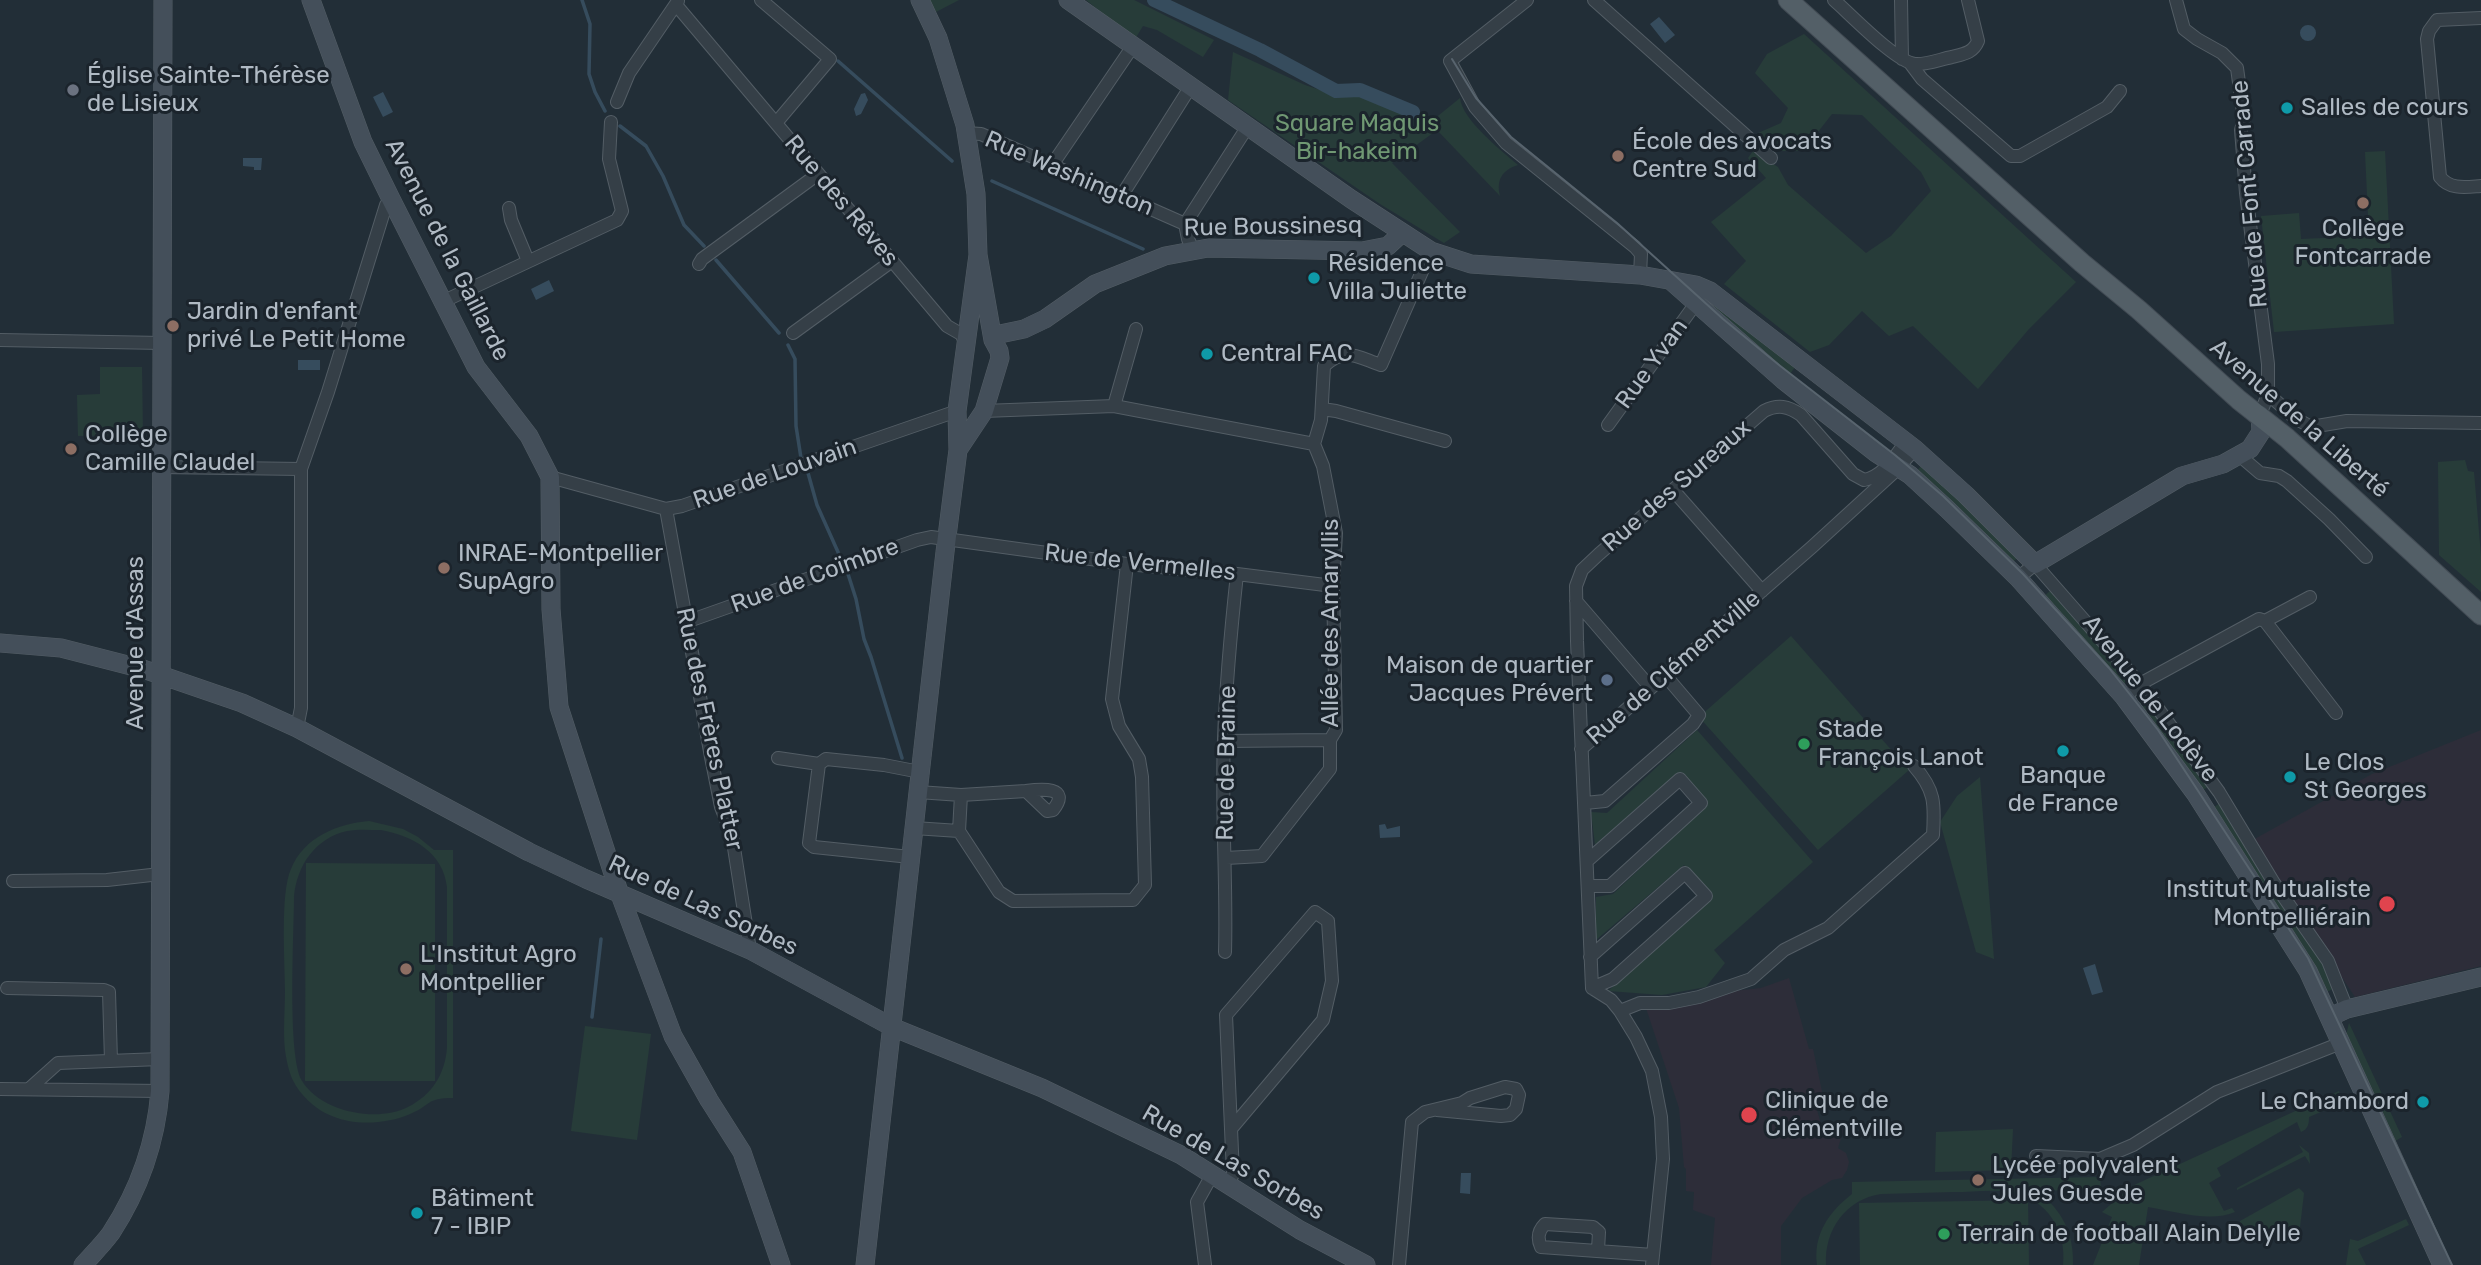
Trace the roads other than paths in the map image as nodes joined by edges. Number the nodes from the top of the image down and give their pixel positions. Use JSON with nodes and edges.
{"nodes":[{"id":1,"x":163,"y":0,"type":"edge"},
{"id":2,"x":311,"y":0,"type":"edge"},
{"id":3,"x":761,"y":0,"type":"edge"},
{"id":4,"x":920,"y":0,"type":"edge"},
{"id":5,"x":1068,"y":0,"type":"edge"},
{"id":6,"x":1527,"y":0,"type":"edge"},
{"id":7,"x":1594,"y":0,"type":"edge"},
{"id":8,"x":1788,"y":0,"type":"edge"},
{"id":9,"x":1835,"y":0,"type":"edge"},
{"id":10,"x":1901,"y":0,"type":"edge"},
{"id":11,"x":1968,"y":0,"type":"edge"},
{"id":12,"x":2176,"y":0,"type":"edge"},
{"id":13,"x":678,"y":3,"type":"edge"},
{"id":14,"x":2481,"y":18,"type":"edge"},
{"id":15,"x":1133,"y":46,"type":"junction"},
{"id":16,"x":1906,"y":61,"type":"junction"},
{"id":17,"x":1191,"y":86,"type":"junction"},
{"id":18,"x":2120,"y":91,"type":"dead end"},
{"id":19,"x":617,"y":102,"type":"dead end"},
{"id":20,"x":611,"y":122,"type":"dead end"},
{"id":21,"x":776,"y":123,"type":"junction"},
{"id":22,"x":1248,"y":126,"type":"junction"},
{"id":23,"x":966,"y":133,"type":"junction"},
{"id":24,"x":1771,"y":158,"type":"dead end"},
{"id":25,"x":1052,"y":165,"type":"junction"},
{"id":26,"x":818,"y":174,"type":"junction"},
{"id":27,"x":2481,"y":186,"type":"edge"},
{"id":28,"x":1122,"y":195,"type":"junction"},
{"id":29,"x":391,"y":199,"type":"junction"},
{"id":30,"x":509,"y":208,"type":"dead end"},
{"id":31,"x":1185,"y":224,"type":"junction"},
{"id":32,"x":1402,"y":233,"type":"junction"},
{"id":33,"x":1193,"y":250,"type":"junction"},
{"id":34,"x":1431,"y":251,"type":"junction"},
{"id":35,"x":978,"y":255,"type":"junction"},
{"id":36,"x":528,"y":261,"type":"junction"},
{"id":37,"x":892,"y":261,"type":"junction"},
{"id":38,"x":2082,"y":263,"type":"junction"},
{"id":39,"x":699,"y":264,"type":"dead end"},
{"id":40,"x":1640,"y":275,"type":"junction"},
{"id":41,"x":1671,"y":281,"type":"junction"},
{"id":42,"x":444,"y":301,"type":"junction"},
{"id":43,"x":1696,"y":303,"type":"junction"},
{"id":44,"x":1136,"y":329,"type":"dead end"},
{"id":45,"x":793,"y":334,"type":"dead end"},
{"id":46,"x":0,"y":340,"type":"edge"},
{"id":47,"x":993,"y":340,"type":"junction"},
{"id":48,"x":162,"y":343,"type":"junction"},
{"id":49,"x":966,"y":354,"type":"junction"},
{"id":50,"x":999,"y":365,"type":"junction"},
{"id":51,"x":2268,"y":394,"type":"junction"},
{"id":52,"x":1115,"y":406,"type":"junction"},
{"id":53,"x":1322,"y":409,"type":"junction"},
{"id":54,"x":957,"y":411,"type":"junction"},
{"id":55,"x":984,"y":411,"type":"junction"},
{"id":56,"x":2481,"y":423,"type":"edge"},
{"id":57,"x":1608,"y":425,"type":"dead end"},
{"id":58,"x":2260,"y":429,"type":"junction"},
{"id":59,"x":1445,"y":441,"type":"dead end"},
{"id":60,"x":1314,"y":444,"type":"junction"},
{"id":61,"x":1910,"y":445,"type":"junction"},
{"id":62,"x":958,"y":450,"type":"junction"},
{"id":63,"x":2239,"y":455,"type":"junction"},
{"id":64,"x":1893,"y":466,"type":"junction"},
{"id":65,"x":161,"y":467,"type":"junction"},
{"id":66,"x":301,"y":469,"type":"junction"},
{"id":67,"x":550,"y":477,"type":"junction"},
{"id":68,"x":1673,"y":490,"type":"junction"},
{"id":69,"x":666,"y":509,"type":"junction"},
{"id":70,"x":946,"y":540,"type":"junction"},
{"id":71,"x":2367,"y":556,"type":"dead end"},
{"id":72,"x":1127,"y":564,"type":"junction"},
{"id":73,"x":2035,"y":564,"type":"junction"},
{"id":74,"x":1237,"y":574,"type":"junction"},
{"id":75,"x":2018,"y":578,"type":"junction"},
{"id":76,"x":1333,"y":586,"type":"junction"},
{"id":77,"x":1762,"y":592,"type":"junction"},
{"id":78,"x":2310,"y":597,"type":"dead end"},
{"id":79,"x":1576,"y":601,"type":"junction"},
{"id":80,"x":2481,"y":615,"type":"edge"},
{"id":81,"x":2265,"y":621,"type":"junction"},
{"id":82,"x":686,"y":622,"type":"junction"},
{"id":83,"x":0,"y":643,"type":"edge"},
{"id":84,"x":1665,"y":675,"type":"junction"},
{"id":85,"x":161,"y":676,"type":"junction"},
{"id":86,"x":2140,"y":684,"type":"junction"},
{"id":87,"x":1650,"y":687,"type":"junction"},
{"id":88,"x":2124,"y":697,"type":"junction"},
{"id":89,"x":2336,"y":713,"type":"dead end"},
{"id":90,"x":297,"y":727,"type":"junction"},
{"id":91,"x":1330,"y":740,"type":"junction"},
{"id":92,"x":1224,"y":741,"type":"junction"},
{"id":93,"x":1581,"y":749,"type":"junction"},
{"id":94,"x":778,"y":758,"type":"dead end"},
{"id":95,"x":819,"y":764,"type":"junction"},
{"id":96,"x":1914,"y":766,"type":"dead end"},
{"id":97,"x":920,"y":772,"type":"junction"},
{"id":98,"x":1027,"y":791,"type":"dead end"},
{"id":99,"x":918,"y":792,"type":"junction"},
{"id":100,"x":961,"y":795,"type":"junction"},
{"id":101,"x":1585,"y":803,"type":"junction"},
{"id":102,"x":914,"y":828,"type":"junction"},
{"id":103,"x":959,"y":831,"type":"junction"},
{"id":104,"x":910,"y":857,"type":"junction"},
{"id":105,"x":1226,"y":858,"type":"junction"},
{"id":106,"x":1587,"y":862,"type":"junction"},
{"id":107,"x":160,"y":874,"type":"junction"},
{"id":108,"x":13,"y":881,"type":"dead end"},
{"id":109,"x":1588,"y":886,"type":"junction"},
{"id":110,"x":619,"y":892,"type":"junction"},
{"id":111,"x":750,"y":950,"type":"junction"},
{"id":112,"x":1224,"y":952,"type":"dead end"},
{"id":113,"x":1590,"y":957,"type":"junction"},
{"id":114,"x":2481,"y":977,"type":"edge"},
{"id":115,"x":6,"y":988,"type":"dead end"},
{"id":116,"x":1592,"y":988,"type":"junction"},
{"id":117,"x":1620,"y":1011,"type":"junction"},
{"id":118,"x":2339,"y":1013,"type":"junction"},
{"id":119,"x":892,"y":1027,"type":"junction"},
{"id":120,"x":2341,"y":1043,"type":"junction"},
{"id":121,"x":160,"y":1059,"type":"junction"},
{"id":122,"x":111,"y":1061,"type":"junction"},
{"id":123,"x":0,"y":1089,"type":"edge"},
{"id":124,"x":29,"y":1089,"type":"junction"},
{"id":125,"x":160,"y":1091,"type":"junction"},
{"id":126,"x":1437,"y":1110,"type":"junction"},
{"id":127,"x":1231,"y":1129,"type":"junction"},
{"id":128,"x":2036,"y":1156,"type":"dead end"},
{"id":129,"x":1220,"y":1179,"type":"junction"},
{"id":130,"x":1598,"y":1250,"type":"junction"},
{"id":131,"x":1652,"y":1260,"type":"edge"},
{"id":132,"x":83,"y":1265,"type":"edge"},
{"id":133,"x":781,"y":1265,"type":"edge"},
{"id":134,"x":865,"y":1265,"type":"edge"},
{"id":135,"x":1205,"y":1265,"type":"edge"},
{"id":136,"x":1366,"y":1265,"type":"edge"},
{"id":137,"x":1399,"y":1265,"type":"edge"},
{"id":138,"x":2441,"y":1265,"type":"edge"}],
"edges":[{"from":1,"to":48,"type":"street","name":"Avenue d'Assas"},
{"from":2,"to":29,"type":"street","name":"Avenue de la Gaillarde"},
{"from":3,"to":21,"type":"street","name":"Rue des Rêves"},
{"from":4,"to":23,"type":"street"},
{"from":5,"to":15,"type":"street","name":"Avenue de Lodève"},
{"from":6,"to":40,"type":"street"},
{"from":7,"to":24,"type":"street"},
{"from":8,"to":38,"type":"main road","name":"Avenue de la Liberté"},
{"from":9,"to":16,"type":"street"},
{"from":10,"to":16,"type":"street"},
{"from":11,"to":16,"type":"street"},
{"from":12,"to":51,"type":"street","name":"Rue de Font Carrade"},
{"from":13,"to":19,"type":"street"},
{"from":13,"to":21,"type":"street"},
{"from":14,"to":27,"type":"street"},
{"from":15,"to":17,"type":"street","name":"Avenue de Lodève"},
{"from":15,"to":25,"type":"street"},
{"from":16,"to":18,"type":"street"},
{"from":17,"to":22,"type":"street","name":"Avenue de Lodève"},
{"from":17,"to":28,"type":"street"},
{"from":20,"to":36,"type":"street"},
{"from":21,"to":26,"type":"street","name":"Rue des Rêves"},
{"from":22,"to":31,"type":"street"},
{"from":22,"to":32,"type":"street","name":"Avenue de Lodève"},
{"from":23,"to":25,"type":"street","name":"Rue Washington"},
{"from":23,"to":35,"type":"street"},
{"from":25,"to":28,"type":"street","name":"Rue Washington"},
{"from":26,"to":37,"type":"street","name":"Rue des Rêves"},
{"from":26,"to":39,"type":"street"},
{"from":28,"to":31,"type":"street","name":"Rue Washington"},
{"from":29,"to":42,"type":"street","name":"Avenue de la Gaillarde"},
{"from":29,"to":66,"type":"street"},
{"from":30,"to":36,"type":"street"},
{"from":31,"to":33,"type":"street","name":"Rue Washington"},
{"from":32,"to":33,"type":"street","name":"Rue Boussinesq"},
{"from":32,"to":34,"type":"street","name":"Avenue de Lodève"},
{"from":33,"to":47,"type":"street","name":"Rue Boussinesq"},
{"from":34,"to":40,"type":"street","name":"Avenue de Lodève"},
{"from":34,"to":53,"type":"street"},
{"from":35,"to":47,"type":"street"},
{"from":35,"to":49,"type":"street"},
{"from":36,"to":42,"type":"street"},
{"from":37,"to":45,"type":"street"},
{"from":37,"to":49,"type":"street","name":"Rue des Rêves"},
{"from":38,"to":58,"type":"main road","name":"Avenue de la Liberté"},
{"from":38,"to":58,"type":"main road","name":"Avenue de la Liberté"},
{"from":40,"to":41,"type":"street","name":"Avenue de Lodève"},
{"from":41,"to":43,"type":"street","name":"Avenue de Lodève"},
{"from":41,"to":61,"type":"street","name":"Avenue de Lodève"},
{"from":42,"to":67,"type":"street","name":"Avenue de la Gaillarde"},
{"from":43,"to":57,"type":"street","name":"Rue Yvan"},
{"from":43,"to":64,"type":"street","name":"Avenue de Lodève"},
{"from":44,"to":52,"type":"street"},
{"from":46,"to":48,"type":"street"},
{"from":47,"to":49,"type":"street"},
{"from":47,"to":50,"type":"street"},
{"from":48,"to":65,"type":"street","name":"Avenue d'Assas"},
{"from":49,"to":50,"type":"street"},
{"from":49,"to":54,"type":"street"},
{"from":50,"to":55,"type":"street"},
{"from":51,"to":56,"type":"street"},
{"from":51,"to":58,"type":"street","name":"Rue de Font Carrade"},
{"from":52,"to":55,"type":"street"},
{"from":52,"to":60,"type":"street"},
{"from":53,"to":59,"type":"street"},
{"from":53,"to":60,"type":"street"},
{"from":54,"to":62,"type":"street"},
{"from":54,"to":69,"type":"street","name":"Rue de Louvain"},
{"from":55,"to":62,"type":"street"},
{"from":58,"to":63,"type":"street"},
{"from":58,"to":80,"type":"main road","name":"Avenue de la Liberté"},
{"from":60,"to":76,"type":"street","name":"Allée des Amaryllis"},
{"from":61,"to":64,"type":"street","name":"Rue des Sureaux"},
{"from":61,"to":73,"type":"street","name":"Avenue de Lodève"},
{"from":62,"to":70,"type":"street"},
{"from":63,"to":71,"type":"street"},
{"from":63,"to":73,"type":"street"},
{"from":64,"to":68,"type":"street","name":"Rue des Sureaux"},
{"from":64,"to":75,"type":"street","name":"Avenue de Lodève"},
{"from":64,"to":77,"type":"street","name":"Rue de Clémentville"},
{"from":65,"to":66,"type":"street"},
{"from":65,"to":85,"type":"street","name":"Avenue d'Assas"},
{"from":66,"to":90,"type":"street"},
{"from":67,"to":69,"type":"street","name":"Rue de Louvain"},
{"from":67,"to":110,"type":"street","name":"Avenue de la Gaillarde"},
{"from":68,"to":77,"type":"street"},
{"from":68,"to":79,"type":"street","name":"Rue des Sureaux"},
{"from":69,"to":82,"type":"street","name":"Rue des Frères Platter"},
{"from":70,"to":72,"type":"street","name":"Rue de Vermelles"},
{"from":70,"to":82,"type":"street","name":"Rue de Coïmbre"},
{"from":70,"to":97,"type":"street"},
{"from":72,"to":74,"type":"street","name":"Rue de Vermelles"},
{"from":72,"to":103,"type":"street"},
{"from":73,"to":75,"type":"street"},
{"from":73,"to":86,"type":"street","name":"Avenue de Lodève"},
{"from":74,"to":76,"type":"street","name":"Rue de Vermelles"},
{"from":74,"to":92,"type":"street","name":"Rue de Braine"},
{"from":75,"to":88,"type":"street","name":"Avenue de Lodève"},
{"from":76,"to":91,"type":"street","name":"Allée des Amaryllis"},
{"from":77,"to":84,"type":"street","name":"Rue de Clémentville"},
{"from":78,"to":81,"type":"street"},
{"from":79,"to":87,"type":"street"},
{"from":79,"to":93,"type":"street","name":"Rue des Sureaux"},
{"from":81,"to":86,"type":"street"},
{"from":81,"to":89,"type":"street"},
{"from":82,"to":111,"type":"street","name":"Rue des Frères Platter"},
{"from":83,"to":85,"type":"street","name":"Rue de Las Sorbes"},
{"from":84,"to":87,"type":"street","name":"Rue de Clémentville"},
{"from":84,"to":101,"type":"street"},
{"from":85,"to":90,"type":"street","name":"Rue de Las Sorbes"},
{"from":85,"to":107,"type":"street","name":"Avenue d'Assas"},
{"from":86,"to":88,"type":"street"},
{"from":86,"to":118,"type":"street","name":"Avenue de Lodève"},
{"from":87,"to":93,"type":"street","name":"Rue de Clémentville"},
{"from":88,"to":118,"type":"street","name":"Avenue de Lodève"},
{"from":90,"to":110,"type":"street","name":"Rue de Las Sorbes"},
{"from":91,"to":92,"type":"street","name":"Allée des Amaryllis"},
{"from":91,"to":105,"type":"street"},
{"from":92,"to":105,"type":"street","name":"Rue de Braine"},
{"from":93,"to":101,"type":"street","name":"Rue de Clémentville"},
{"from":94,"to":95,"type":"street"},
{"from":95,"to":97,"type":"street"},
{"from":95,"to":104,"type":"street"},
{"from":96,"to":117,"type":"street"},
{"from":97,"to":99,"type":"street"},
{"from":98,"to":100,"type":"street"},
{"from":99,"to":100,"type":"street"},
{"from":99,"to":102,"type":"street"},
{"from":100,"to":103,"type":"street"},
{"from":101,"to":106,"type":"street","name":"Rue de Clémentville"},
{"from":102,"to":103,"type":"street"},
{"from":102,"to":104,"type":"street"},
{"from":104,"to":119,"type":"street"},
{"from":105,"to":112,"type":"street","name":"Rue de Braine"},
{"from":106,"to":109,"type":"street","name":"Rue de Clémentville"},
{"from":106,"to":109,"type":"street"},
{"from":107,"to":108,"type":"street"},
{"from":107,"to":121,"type":"street","name":"Avenue d'Assas"},
{"from":109,"to":113,"type":"street","name":"Rue de Clémentville"},
{"from":110,"to":111,"type":"street","name":"Rue de Las Sorbes"},
{"from":110,"to":133,"type":"street","name":"Avenue de la Gaillarde"},
{"from":111,"to":119,"type":"street","name":"Rue de Las Sorbes"},
{"from":113,"to":116,"type":"street","name":"Rue de Clémentville"},
{"from":113,"to":116,"type":"street"},
{"from":114,"to":118,"type":"street"},
{"from":115,"to":122,"type":"street"},
{"from":116,"to":117,"type":"street"},
{"from":117,"to":131,"type":"street"},
{"from":118,"to":120,"type":"street","name":"Avenue de Lodève"},
{"from":119,"to":129,"type":"street","name":"Rue de Las Sorbes"},
{"from":119,"to":134,"type":"street"},
{"from":120,"to":128,"type":"street"},
{"from":120,"to":138,"type":"street","name":"Avenue de Lodève"},
{"from":121,"to":122,"type":"street"},
{"from":121,"to":125,"type":"street","name":"Avenue d'Assas"},
{"from":122,"to":124,"type":"street"},
{"from":123,"to":124,"type":"street"},
{"from":124,"to":125,"type":"street"},
{"from":125,"to":132,"type":"street","name":"Avenue d'Assas"},
{"from":126,"to":126,"type":"street"},
{"from":126,"to":137,"type":"street"},
{"from":127,"to":127,"type":"street"},
{"from":127,"to":129,"type":"street"},
{"from":129,"to":135,"type":"street"},
{"from":129,"to":136,"type":"street","name":"Rue de Las Sorbes"},
{"from":130,"to":130,"type":"street"},
{"from":130,"to":131,"type":"street"}]}
